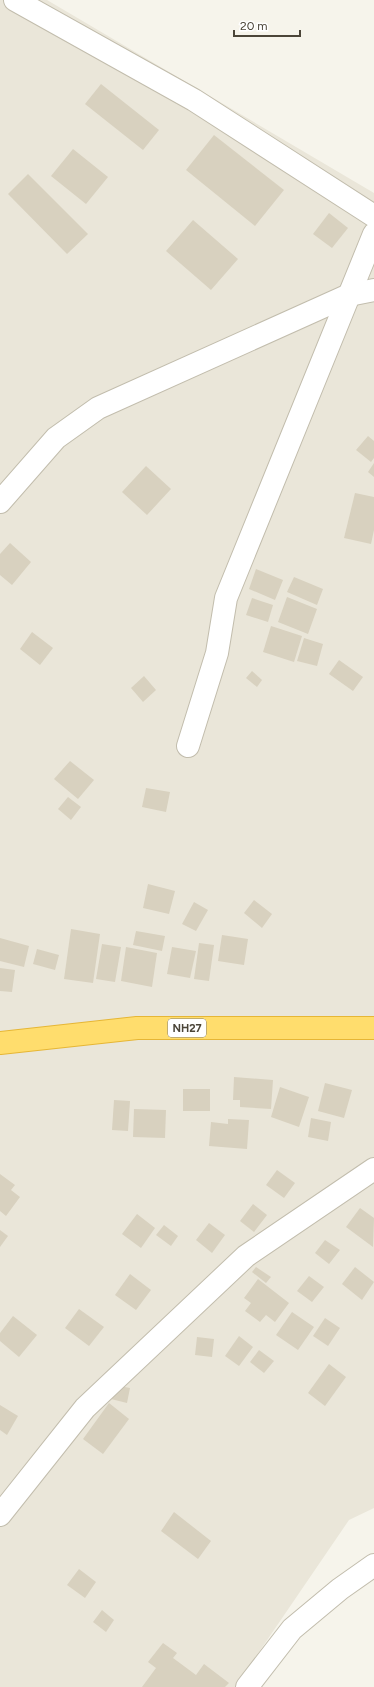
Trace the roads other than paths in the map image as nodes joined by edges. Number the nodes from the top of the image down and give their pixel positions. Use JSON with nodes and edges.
{"nodes":[{"id":1,"x":15,"y":0,"type":"edge"},
{"id":2,"x":374,"y":216,"type":"edge"},
{"id":3,"x":374,"y":234,"type":"edge"},
{"id":4,"x":374,"y":290,"type":"edge"},
{"id":5,"x":349,"y":295,"type":"junction"},
{"id":6,"x":0,"y":502,"type":"edge"},
{"id":7,"x":188,"y":746,"type":"dead end"},
{"id":8,"x":374,"y":1028,"type":"edge"},
{"id":9,"x":0,"y":1043,"type":"edge"},
{"id":10,"x":374,"y":1169,"type":"edge"},
{"id":11,"x":0,"y":1515,"type":"edge"},
{"id":12,"x":374,"y":1565,"type":"edge"},
{"id":13,"x":247,"y":1687,"type":"edge"}],
"edges":[{"from":1,"to":2,"type":"street"},
{"from":3,"to":5,"type":"street"},
{"from":4,"to":5,"type":"street"},
{"from":5,"to":6,"type":"street"},
{"from":5,"to":7,"type":"street"},
{"from":8,"to":9,"type":"highway","number":"NH27"},
{"from":10,"to":11,"type":"street"},
{"from":12,"to":13,"type":"street"}]}
